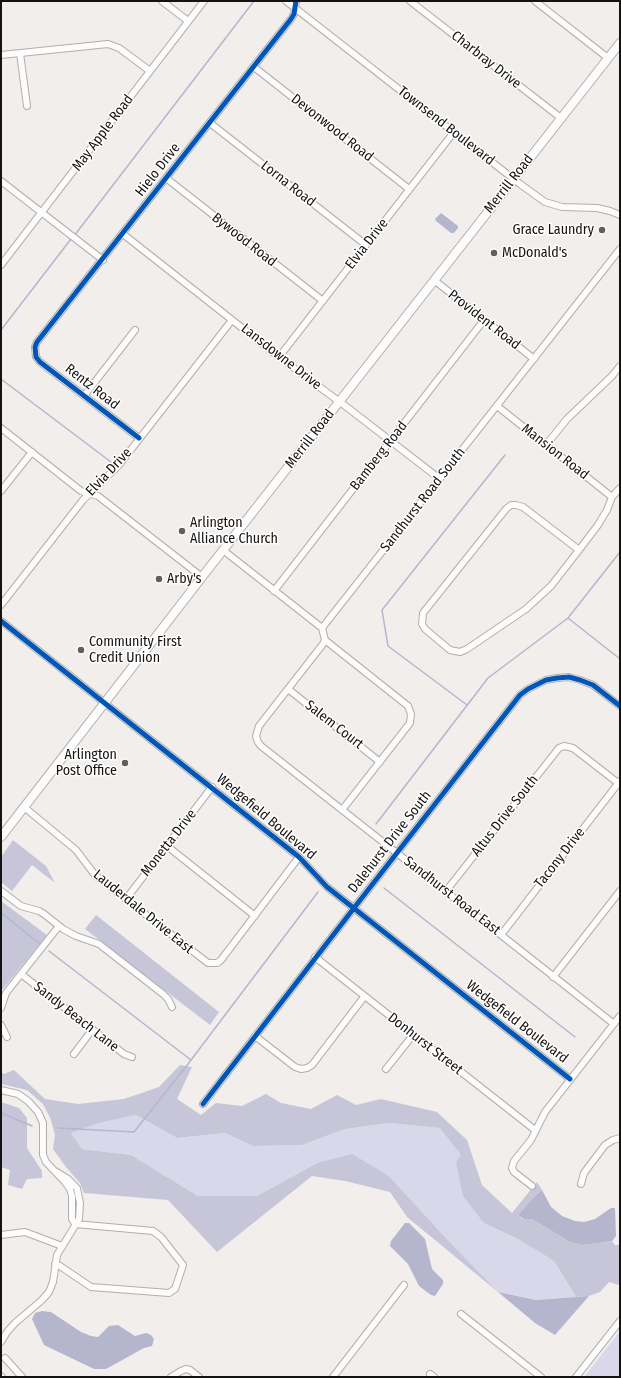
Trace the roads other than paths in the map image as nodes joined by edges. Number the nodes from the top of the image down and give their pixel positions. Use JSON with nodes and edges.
{"nodes":[{"id":1,"x":162,"y":1,"type":"edge"},
{"id":2,"x":204,"y":1,"type":"edge"},
{"id":3,"x":286,"y":1,"type":"edge"},
{"id":4,"x":296,"y":1,"type":"edge"},
{"id":5,"x":410,"y":1,"type":"edge"},
{"id":6,"x":534,"y":1,"type":"edge"},
{"id":7,"x":296,"y":8,"type":"junction"},
{"id":8,"x":188,"y":22,"type":"junction"},
{"id":9,"x":620,"y":43,"type":"edge"},
{"id":10,"x":20,"y":53,"type":"junction"},
{"id":11,"x":1,"y":55,"type":"edge"},
{"id":12,"x":608,"y":58,"type":"junction"},
{"id":13,"x":254,"y":67,"type":"junction"},
{"id":14,"x":150,"y":71,"type":"junction"},
{"id":15,"x":27,"y":106,"type":"dead end"},
{"id":16,"x":561,"y":118,"type":"junction"},
{"id":17,"x":210,"y":123,"type":"junction"},
{"id":18,"x":454,"y":132,"type":"junction"},
{"id":19,"x":166,"y":178,"type":"junction"},
{"id":20,"x":513,"y":179,"type":"junction"},
{"id":21,"x":1,"y":181,"type":"edge"},
{"id":22,"x":409,"y":189,"type":"junction"},
{"id":23,"x":42,"y":212,"type":"junction"},
{"id":24,"x":620,"y":215,"type":"edge"},
{"id":25,"x":123,"y":234,"type":"junction"},
{"id":26,"x":366,"y":245,"type":"junction"},
{"id":27,"x":620,"y":249,"type":"edge"},
{"id":28,"x":103,"y":260,"type":"junction"},
{"id":29,"x":1,"y":265,"type":"edge"},
{"id":30,"x":434,"y":280,"type":"junction"},
{"id":31,"x":323,"y":301,"type":"junction"},
{"id":32,"x":232,"y":320,"type":"junction"},
{"id":33,"x":484,"y":320,"type":"junction"},
{"id":34,"x":135,"y":330,"type":"dead end"},
{"id":35,"x":35,"y":351,"type":"joint"},
{"id":36,"x":279,"y":356,"type":"junction"},
{"id":37,"x":534,"y":359,"type":"junction"},
{"id":38,"x":620,"y":366,"type":"edge"},
{"id":39,"x":84,"y":396,"type":"junction"},
{"id":40,"x":339,"y":402,"type":"junction"},
{"id":41,"x":497,"y":406,"type":"junction"},
{"id":42,"x":1,"y":428,"type":"edge"},
{"id":43,"x":139,"y":438,"type":"junction"},
{"id":44,"x":391,"y":441,"type":"junction"},
{"id":45,"x":546,"y":445,"type":"junction"},
{"id":46,"x":32,"y":452,"type":"junction"},
{"id":47,"x":440,"y":479,"type":"junction"},
{"id":48,"x":620,"y":488,"type":"edge"},
{"id":49,"x":1,"y":491,"type":"edge"},
{"id":50,"x":90,"y":493,"type":"junction"},
{"id":51,"x":612,"y":497,"type":"junction"},
{"id":52,"x":223,"y":550,"type":"junction"},
{"id":53,"x":579,"y":550,"type":"junction"},
{"id":54,"x":202,"y":577,"type":"junction"},
{"id":55,"x":274,"y":591,"type":"junction"},
{"id":56,"x":1,"y":605,"type":"edge"},
{"id":57,"x":1,"y":621,"type":"edge"},
{"id":58,"x":322,"y":628,"type":"junction"},
{"id":59,"x":325,"y":640,"type":"junction"},
{"id":60,"x":288,"y":689,"type":"junction"},
{"id":61,"x":105,"y":702,"type":"junction"},
{"id":62,"x":620,"y":706,"type":"edge"},
{"id":63,"x":380,"y":762,"type":"junction"},
{"id":64,"x":619,"y":782,"type":"edge"},
{"id":65,"x":212,"y":788,"type":"junction"},
{"id":66,"x":24,"y":807,"type":"junction"},
{"id":67,"x":342,"y":810,"type":"junction"},
{"id":68,"x":1,"y":837,"type":"edge"},
{"id":69,"x":167,"y":846,"type":"junction"},
{"id":70,"x":397,"y":853,"type":"junction"},
{"id":71,"x":300,"y":857,"type":"junction"},
{"id":72,"x":1,"y":891,"type":"edge"},
{"id":73,"x":446,"y":891,"type":"junction"},
{"id":74,"x":620,"y":891,"type":"edge"},
{"id":75,"x":126,"y":899,"type":"junction"},
{"id":76,"x":354,"y":908,"type":"junction"},
{"id":77,"x":255,"y":916,"type":"junction"},
{"id":78,"x":59,"y":926,"type":"junction"},
{"id":79,"x":500,"y":934,"type":"junction"},
{"id":80,"x":316,"y":957,"type":"junction"},
{"id":81,"x":21,"y":974,"type":"junction"},
{"id":82,"x":553,"y":976,"type":"junction"},
{"id":83,"x":364,"y":997,"type":"junction"},
{"id":84,"x":172,"y":1007,"type":"dead end"},
{"id":85,"x":1,"y":1008,"type":"edge"},
{"id":86,"x":620,"y":1016,"type":"edge"},
{"id":87,"x":614,"y":1024,"type":"junction"},
{"id":88,"x":1,"y":1025,"type":"edge"},
{"id":89,"x":92,"y":1030,"type":"junction"},
{"id":90,"x":413,"y":1035,"type":"junction"},
{"id":91,"x":255,"y":1036,"type":"junction"},
{"id":92,"x":7,"y":1037,"type":"dead end"},
{"id":93,"x":74,"y":1054,"type":"dead end"},
{"id":94,"x":132,"y":1057,"type":"dead end"},
{"id":95,"x":386,"y":1069,"type":"dead end"},
{"id":96,"x":570,"y":1080,"type":"junction"},
{"id":97,"x":1,"y":1090,"type":"edge"},
{"id":98,"x":203,"y":1104,"type":"dead end"},
{"id":99,"x":535,"y":1130,"type":"junction"},
{"id":100,"x":620,"y":1138,"type":"edge"},
{"id":101,"x":581,"y":1184,"type":"dead end"},
{"id":102,"x":532,"y":1186,"type":"dead end"},
{"id":103,"x":75,"y":1224,"type":"junction"},
{"id":104,"x":1,"y":1235,"type":"edge"},
{"id":105,"x":62,"y":1246,"type":"junction"},
{"id":106,"x":55,"y":1264,"type":"junction"},
{"id":107,"x":404,"y":1285,"type":"dead end"},
{"id":108,"x":461,"y":1314,"type":"dead end"},
{"id":109,"x":620,"y":1321,"type":"edge"},
{"id":110,"x":1,"y":1342,"type":"edge"},
{"id":111,"x":5,"y":1358,"type":"dead end"},
{"id":112,"x":22,"y":1377,"type":"edge"},
{"id":113,"x":171,"y":1377,"type":"edge"},
{"id":114,"x":199,"y":1377,"type":"edge"},
{"id":115,"x":333,"y":1377,"type":"edge"},
{"id":116,"x":541,"y":1377,"type":"edge"},
{"id":117,"x":576,"y":1377,"type":"edge"}],
"edges":[{"from":1,"to":8,"type":"street"},
{"from":2,"to":8,"type":"street","name":"May Apple Road"},
{"from":3,"to":7,"type":"street","name":"Townsend Boulevard"},
{"from":4,"to":7,"type":"street","name":"Hielo Drive"},
{"from":5,"to":16,"type":"street","name":"Charbray Drive"},
{"from":6,"to":12,"type":"street"},
{"from":7,"to":13,"type":"street","name":"Hielo Drive"},
{"from":7,"to":18,"type":"street","name":"Townsend Boulevard"},
{"from":8,"to":14,"type":"street","name":"May Apple Road"},
{"from":9,"to":12,"type":"main road","name":"Merrill Road"},
{"from":10,"to":11,"type":"street"},
{"from":10,"to":14,"type":"street"},
{"from":10,"to":15,"type":"street"},
{"from":12,"to":16,"type":"main road","name":"Merrill Road"},
{"from":13,"to":17,"type":"street","name":"Hielo Drive"},
{"from":13,"to":22,"type":"street","name":"Devonwood Road"},
{"from":14,"to":23,"type":"street","name":"May Apple Road"},
{"from":16,"to":20,"type":"main road","name":"Merrill Road"},
{"from":17,"to":19,"type":"street","name":"Hielo Drive"},
{"from":17,"to":26,"type":"street","name":"Lorna Road"},
{"from":18,"to":20,"type":"street","name":"Townsend Boulevard"},
{"from":18,"to":22,"type":"street","name":"Elvia Drive"},
{"from":19,"to":25,"type":"street","name":"Hielo Drive"},
{"from":19,"to":31,"type":"street","name":"Bywood Road"},
{"from":20,"to":24,"type":"street","name":"Townsend Boulevard"},
{"from":20,"to":30,"type":"main road","name":"Merrill Road"},
{"from":21,"to":23,"type":"street"},
{"from":22,"to":26,"type":"street","name":"Elvia Drive"},
{"from":23,"to":28,"type":"street"},
{"from":23,"to":29,"type":"street","name":"May Apple Road"},
{"from":25,"to":28,"type":"street","name":"Hielo Drive"},
{"from":25,"to":32,"type":"street","name":"Lansdowne Drive"},
{"from":26,"to":31,"type":"street","name":"Elvia Drive"},
{"from":27,"to":37,"type":"street","name":"Sandhurst Road South"},
{"from":28,"to":35,"type":"street","name":"Hielo Drive"},
{"from":30,"to":33,"type":"street","name":"Provident Road"},
{"from":30,"to":40,"type":"main road","name":"Merrill Road"},
{"from":31,"to":36,"type":"street","name":"Elvia Drive"},
{"from":32,"to":36,"type":"street","name":"Lansdowne Drive"},
{"from":32,"to":43,"type":"street","name":"Elvia Drive"},
{"from":33,"to":37,"type":"street","name":"Provident Road"},
{"from":33,"to":44,"type":"street","name":"Bamberg Road"},
{"from":34,"to":39,"type":"street"},
{"from":35,"to":39,"type":"street","name":"Rentz Road"},
{"from":36,"to":40,"type":"street","name":"Lansdowne Drive"},
{"from":37,"to":41,"type":"street","name":"Sandhurst Road South"},
{"from":38,"to":45,"type":"street"},
{"from":39,"to":43,"type":"street","name":"Rentz Road"},
{"from":40,"to":44,"type":"street","name":"Lansdowne Drive"},
{"from":40,"to":52,"type":"main road","name":"Merrill Road"},
{"from":41,"to":45,"type":"street","name":"Mansion Road"},
{"from":41,"to":47,"type":"street","name":"Sandhurst Road South"},
{"from":42,"to":46,"type":"street"},
{"from":43,"to":50,"type":"street","name":"Elvia Drive"},
{"from":44,"to":47,"type":"street","name":"Lansdowne Drive"},
{"from":44,"to":55,"type":"street","name":"Bamberg Road"},
{"from":45,"to":51,"type":"street","name":"Mansion Road"},
{"from":46,"to":49,"type":"street"},
{"from":46,"to":50,"type":"street"},
{"from":47,"to":58,"type":"street","name":"Sandhurst Road South"},
{"from":48,"to":51,"type":"street"},
{"from":50,"to":54,"type":"street"},
{"from":50,"to":56,"type":"street","name":"Elvia Drive"},
{"from":51,"to":53,"type":"street"},
{"from":52,"to":54,"type":"main road","name":"Merrill Road"},
{"from":52,"to":55,"type":"street"},
{"from":53,"to":53,"type":"street"},
{"from":54,"to":61,"type":"main road","name":"Merrill Road"},
{"from":55,"to":58,"type":"street"},
{"from":57,"to":61,"type":"street","name":"Wedgefield Boulevard"},
{"from":58,"to":59,"type":"street"},
{"from":59,"to":60,"type":"street"},
{"from":59,"to":63,"type":"street"},
{"from":60,"to":63,"type":"street","name":"Salem Court"},
{"from":60,"to":67,"type":"street","name":"Sandhurst Road East"},
{"from":61,"to":65,"type":"street","name":"Wedgefield Boulevard"},
{"from":61,"to":66,"type":"main road","name":"Merrill Road"},
{"from":62,"to":70,"type":"street","name":"Dalehurst Drive South"},
{"from":63,"to":67,"type":"street"},
{"from":64,"to":73,"type":"street","name":"Altus Drive South"},
{"from":64,"to":79,"type":"street","name":"Tacony Drive"},
{"from":65,"to":69,"type":"street","name":"Monetta Drive"},
{"from":65,"to":71,"type":"street","name":"Wedgefield Boulevard"},
{"from":66,"to":68,"type":"main road","name":"Merrill Road"},
{"from":66,"to":75,"type":"street","name":"Lauderdale Drive East"},
{"from":67,"to":70,"type":"street","name":"Sandhurst Road East"},
{"from":69,"to":75,"type":"street","name":"Monetta Drive"},
{"from":69,"to":77,"type":"street"},
{"from":70,"to":73,"type":"street","name":"Sandhurst Road East"},
{"from":70,"to":76,"type":"street","name":"Dalehurst Drive South"},
{"from":71,"to":76,"type":"street","name":"Wedgefield Boulevard"},
{"from":71,"to":77,"type":"street"},
{"from":72,"to":78,"type":"street"},
{"from":73,"to":79,"type":"street","name":"Sandhurst Road East"},
{"from":74,"to":82,"type":"street"},
{"from":75,"to":77,"type":"street","name":"Lauderdale Drive East"},
{"from":76,"to":80,"type":"street","name":"Dalehurst Drive South"},
{"from":76,"to":96,"type":"street","name":"Wedgefield Boulevard"},
{"from":78,"to":81,"type":"street"},
{"from":78,"to":84,"type":"street"},
{"from":79,"to":82,"type":"street","name":"Sandhurst Road East"},
{"from":80,"to":83,"type":"street","name":"Donhurst Street"},
{"from":80,"to":91,"type":"street","name":"Dalehurst Drive South"},
{"from":81,"to":85,"type":"street"},
{"from":81,"to":89,"type":"street","name":"Sandy Beach Lane"},
{"from":82,"to":87,"type":"street","name":"Sandhurst Road East"},
{"from":83,"to":90,"type":"street","name":"Donhurst Street"},
{"from":83,"to":91,"type":"street"},
{"from":86,"to":87,"type":"street"},
{"from":87,"to":96,"type":"street"},
{"from":88,"to":92,"type":"street"},
{"from":89,"to":93,"type":"street"},
{"from":89,"to":94,"type":"street","name":"Sandy Beach Lane"},
{"from":90,"to":95,"type":"street"},
{"from":90,"to":99,"type":"street","name":"Donhurst Street"},
{"from":91,"to":98,"type":"street","name":"Dalehurst Drive South"},
{"from":96,"to":99,"type":"street"},
{"from":97,"to":103,"type":"street"},
{"from":99,"to":102,"type":"street"},
{"from":100,"to":101,"type":"street"},
{"from":103,"to":105,"type":"street"},
{"from":103,"to":106,"type":"street"},
{"from":104,"to":105,"type":"street"},
{"from":105,"to":106,"type":"street"},
{"from":106,"to":110,"type":"street"},
{"from":107,"to":115,"type":"street"},
{"from":108,"to":116,"type":"street"},
{"from":109,"to":117,"type":"street"},
{"from":111,"to":112,"type":"street"},
{"from":113,"to":114,"type":"street"}]}
